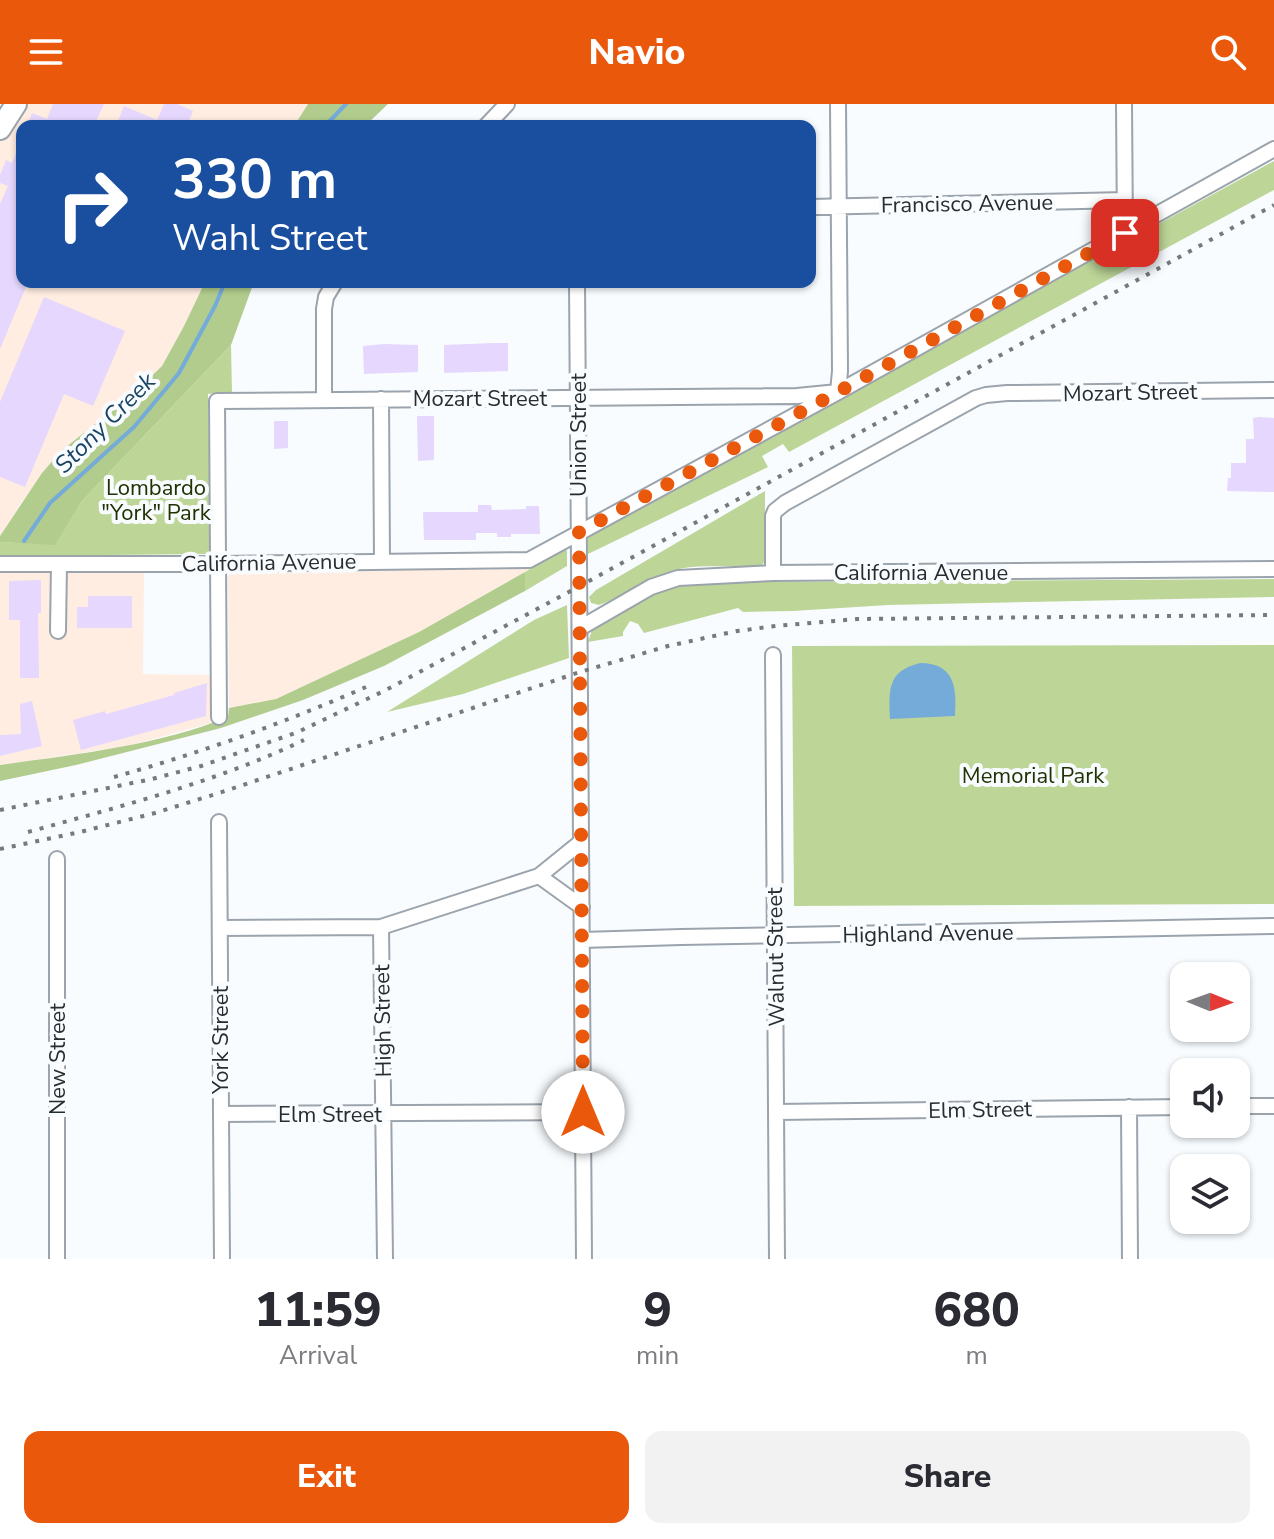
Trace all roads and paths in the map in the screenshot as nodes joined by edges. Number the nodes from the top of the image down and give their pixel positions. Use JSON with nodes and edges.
{"nodes":[{"id":1,"x":16,"y":104,"type":"edge"},
{"id":2,"x":507,"y":104,"type":"edge"},
{"id":3,"x":838,"y":104,"type":"edge"},
{"id":4,"x":1124,"y":104,"type":"edge"},
{"id":5,"x":492,"y":120,"type":"edge"},
{"id":6,"x":0,"y":129,"type":"edge"},
{"id":7,"x":1274,"y":149,"type":"edge"},
{"id":8,"x":1125,"y":200,"type":"junction"},
{"id":9,"x":839,"y":206,"type":"junction"},
{"id":10,"x":816,"y":207,"type":"edge"},
{"id":11,"x":1125,"y":233,"type":"junction"},
{"id":12,"x":331,"y":288,"type":"edge"},
{"id":13,"x":577,"y":288,"type":"edge"},
{"id":14,"x":1274,"y":390,"type":"edge"},
{"id":15,"x":838,"y":392,"type":"junction"},
{"id":16,"x":578,"y":398,"type":"junction"},
{"id":17,"x":324,"y":399,"type":"junction"},
{"id":18,"x":381,"y":399,"type":"junction"},
{"id":19,"x":579,"y":532,"type":"junction"},
{"id":20,"x":382,"y":561,"type":"junction"},
{"id":21,"x":0,"y":564,"type":"edge"},
{"id":22,"x":59,"y":564,"type":"junction"},
{"id":23,"x":218,"y":564,"type":"junction"},
{"id":24,"x":1274,"y":569,"type":"edge"},
{"id":25,"x":773,"y":573,"type":"junction"},
{"id":26,"x":580,"y":628,"type":"junction"},
{"id":27,"x":58,"y":631,"type":"dead end"},
{"id":28,"x":773,"y":655,"type":"dead end"},
{"id":29,"x":219,"y":717,"type":"dead end"},
{"id":30,"x":219,"y":822,"type":"dead end"},
{"id":31,"x":581,"y":842,"type":"junction"},
{"id":32,"x":57,"y":859,"type":"dead end"},
{"id":33,"x":539,"y":876,"type":"junction"},
{"id":34,"x":582,"y":907,"type":"junction"},
{"id":35,"x":1274,"y":926,"type":"edge"},
{"id":36,"x":381,"y":927,"type":"junction"},
{"id":37,"x":220,"y":928,"type":"junction"},
{"id":38,"x":775,"y":935,"type":"junction"},
{"id":39,"x":582,"y":940,"type":"junction"},
{"id":40,"x":1250,"y":1106,"type":"edge"},
{"id":41,"x":1274,"y":1106,"type":"edge"},
{"id":42,"x":1129,"y":1107,"type":"junction"},
{"id":43,"x":1170,"y":1107,"type":"edge"},
{"id":44,"x":583,"y":1112,"type":"junction"},
{"id":45,"x":776,"y":1112,"type":"junction"},
{"id":46,"x":221,"y":1114,"type":"junction"},
{"id":47,"x":383,"y":1114,"type":"junction"},
{"id":48,"x":57,"y":1259,"type":"edge"},
{"id":49,"x":222,"y":1259,"type":"edge"},
{"id":50,"x":385,"y":1259,"type":"edge"},
{"id":51,"x":584,"y":1259,"type":"edge"},
{"id":52,"x":777,"y":1259,"type":"edge"},
{"id":53,"x":1130,"y":1259,"type":"edge"}],
"edges":[{"from":1,"to":6,"type":"street"},
{"from":2,"to":5,"type":"street"},
{"from":3,"to":9,"type":"street"},
{"from":4,"to":8,"type":"street"},
{"from":7,"to":11,"type":"street","name":"California Avenue"},
{"from":8,"to":9,"type":"street","name":"Francisco Avenue"},
{"from":8,"to":11,"type":"street"},
{"from":9,"to":10,"type":"street","name":"Francisco Avenue"},
{"from":9,"to":15,"type":"street"},
{"from":11,"to":15,"type":"street","name":"California Avenue"},
{"from":12,"to":17,"type":"street"},
{"from":13,"to":16,"type":"street","name":"Union Street"},
{"from":14,"to":25,"type":"street","name":"Mozart Street"},
{"from":15,"to":16,"type":"street","name":"Mozart Street"},
{"from":15,"to":19,"type":"street","name":"California Avenue"},
{"from":16,"to":18,"type":"street","name":"Mozart Street"},
{"from":16,"to":19,"type":"street","name":"Union Street"},
{"from":17,"to":18,"type":"street","name":"Mozart Street"},
{"from":17,"to":23,"type":"street","name":"Mozart Street"},
{"from":18,"to":20,"type":"street"},
{"from":19,"to":20,"type":"street","name":"California Avenue"},
{"from":19,"to":26,"type":"street","name":"Union Street"},
{"from":20,"to":23,"type":"street","name":"California Avenue"},
{"from":21,"to":22,"type":"street","name":"California Avenue"},
{"from":22,"to":23,"type":"street","name":"California Avenue"},
{"from":22,"to":27,"type":"street"},
{"from":23,"to":29,"type":"street"},
{"from":24,"to":25,"type":"street","name":"California Avenue"},
{"from":25,"to":26,"type":"street","name":"California Avenue"},
{"from":26,"to":31,"type":"street","name":"Union Street"},
{"from":28,"to":38,"type":"street","name":"Walnut Street"},
{"from":30,"to":37,"type":"street","name":"York Street"},
{"from":31,"to":33,"type":"street"},
{"from":31,"to":34,"type":"street","name":"Union Street"},
{"from":32,"to":48,"type":"street","name":"New Street"},
{"from":33,"to":34,"type":"street"},
{"from":33,"to":36,"type":"street"},
{"from":34,"to":39,"type":"street","name":"Union Street"},
{"from":35,"to":38,"type":"street","name":"Highland Avenue"},
{"from":36,"to":37,"type":"street"},
{"from":36,"to":47,"type":"street","name":"High Street"},
{"from":37,"to":46,"type":"street","name":"York Street"},
{"from":38,"to":39,"type":"street","name":"Highland Avenue"},
{"from":38,"to":45,"type":"street","name":"Walnut Street"},
{"from":39,"to":44,"type":"street","name":"Union Street"},
{"from":40,"to":41,"type":"street"},
{"from":42,"to":43,"type":"street","name":"Elm Street"},
{"from":42,"to":45,"type":"street","name":"Elm Street"},
{"from":42,"to":53,"type":"street"},
{"from":44,"to":47,"type":"street","name":"Elm Street"},
{"from":44,"to":51,"type":"street","name":"Union Street"},
{"from":45,"to":52,"type":"street","name":"Walnut Street"},
{"from":46,"to":47,"type":"street","name":"Elm Street"},
{"from":46,"to":49,"type":"street","name":"York Street"},
{"from":47,"to":50,"type":"street","name":"High Street"}]}
